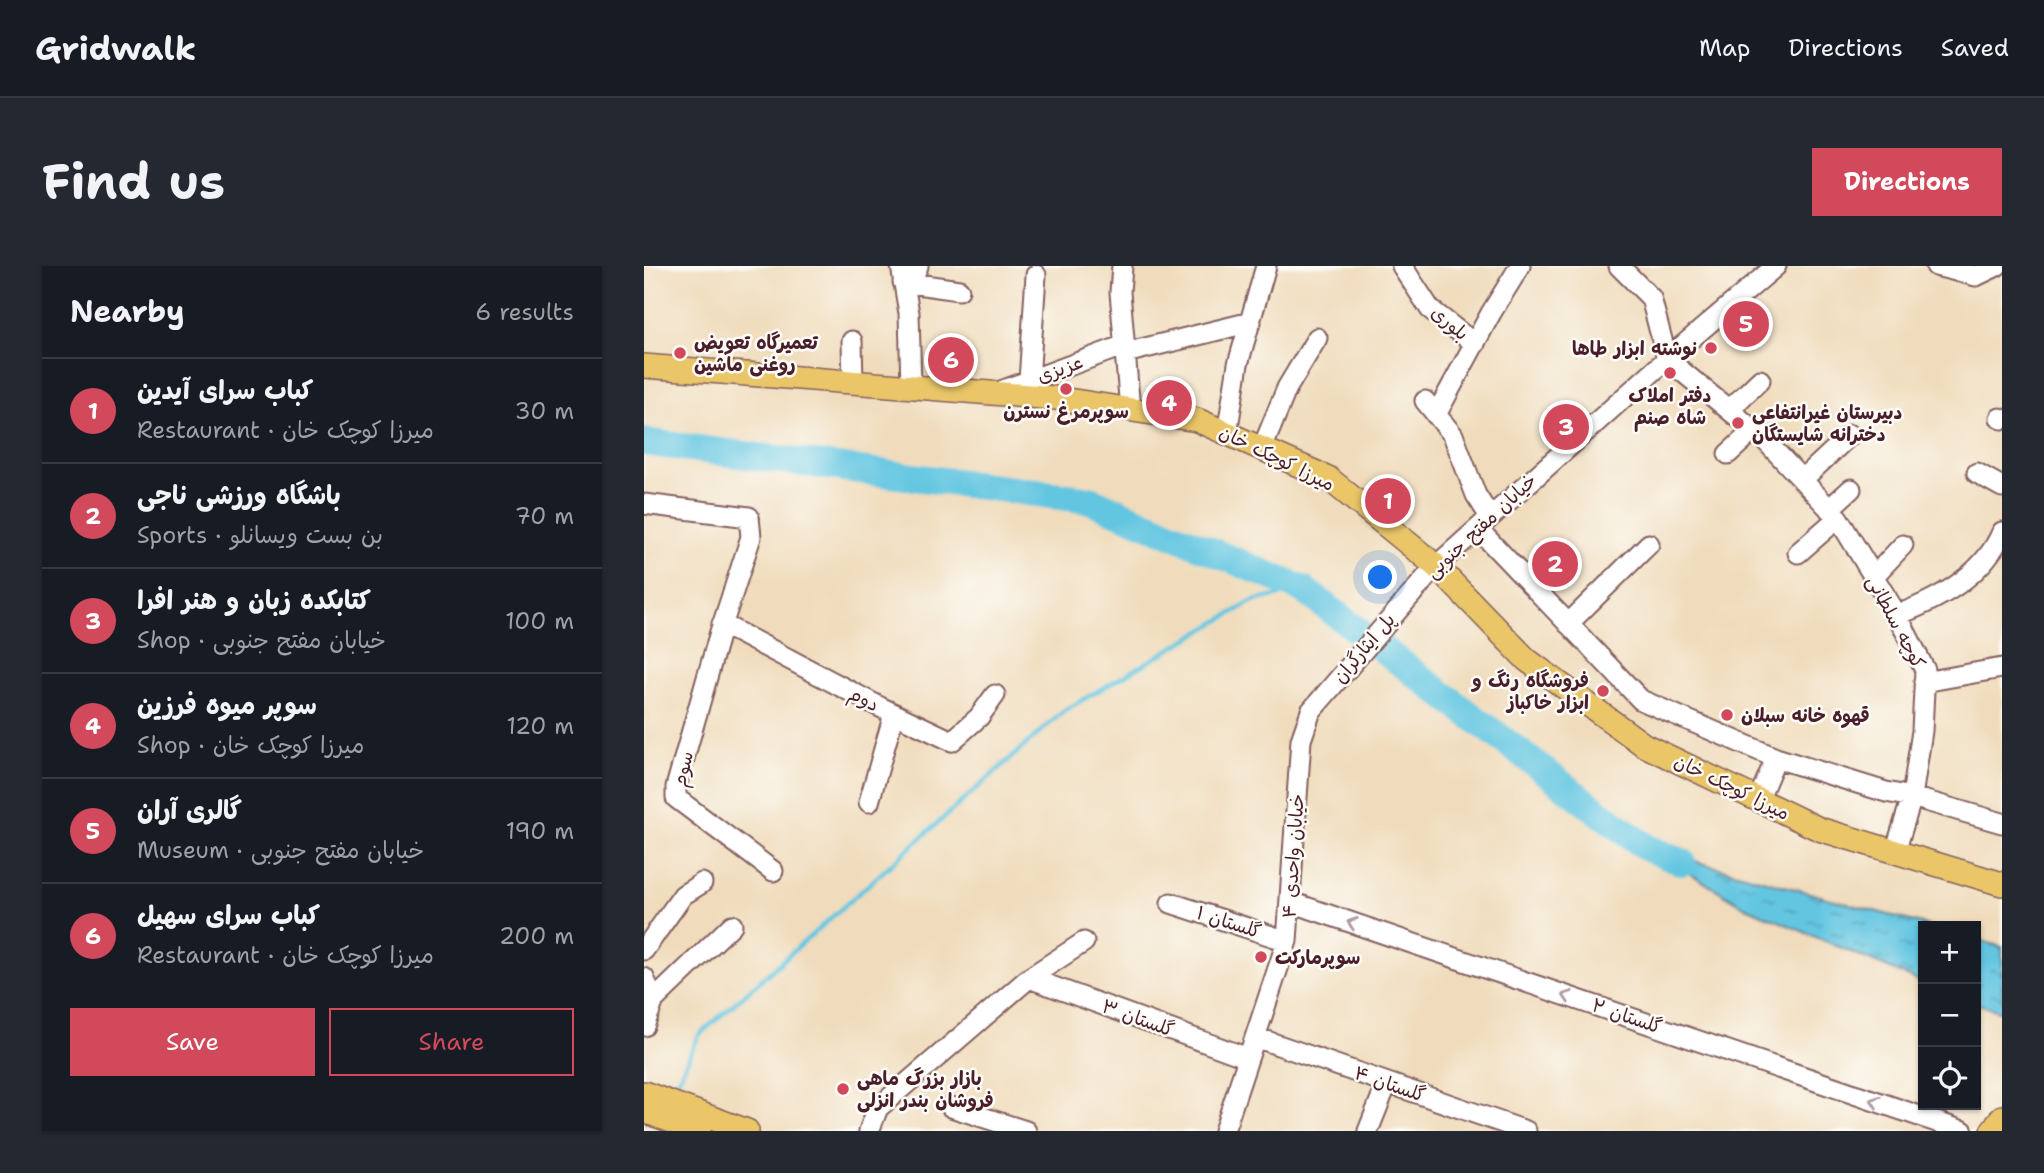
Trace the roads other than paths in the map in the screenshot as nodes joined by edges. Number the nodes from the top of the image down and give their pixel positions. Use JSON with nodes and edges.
{"nodes":[{"id":1,"x":1122,"y":266,"type":"edge"},
{"id":2,"x":1266,"y":266,"type":"edge"},
{"id":3,"x":1402,"y":266,"type":"edge"},
{"id":4,"x":1521,"y":266,"type":"edge"},
{"id":5,"x":1619,"y":266,"type":"edge"},
{"id":6,"x":1776,"y":266,"type":"edge"},
{"id":7,"x":1936,"y":266,"type":"edge"},
{"id":8,"x":1997,"y":266,"type":"edge"},
{"id":9,"x":908,"y":274,"type":"edge"},
{"id":10,"x":1035,"y":275,"type":"dead end"},
{"id":11,"x":959,"y":290,"type":"dead end"},
{"id":12,"x":1251,"y":322,"type":"junction"},
{"id":13,"x":1317,"y":338,"type":"dead end"},
{"id":14,"x":852,"y":341,"type":"dead end"},
{"id":15,"x":1475,"y":344,"type":"junction"},
{"id":16,"x":1125,"y":349,"type":"junction"},
{"id":17,"x":1668,"y":359,"type":"junction"},
{"id":18,"x":644,"y":366,"type":"edge"},
{"id":19,"x":1760,"y":380,"type":"dead end"},
{"id":20,"x":1028,"y":381,"type":"junction"},
{"id":21,"x":853,"y":382,"type":"junction"},
{"id":22,"x":911,"y":386,"type":"junction"},
{"id":23,"x":995,"y":393,"type":"junction"},
{"id":24,"x":1130,"y":410,"type":"junction"},
{"id":25,"x":1730,"y":410,"type":"junction"},
{"id":26,"x":1754,"y":430,"type":"junction"},
{"id":27,"x":1227,"y":434,"type":"junction"},
{"id":28,"x":1850,"y":436,"type":"dead end"},
{"id":29,"x":1262,"y":449,"type":"junction"},
{"id":30,"x":1728,"y":454,"type":"dead end"},
{"id":31,"x":1977,"y":473,"type":"dead end"},
{"id":32,"x":1802,"y":480,"type":"junction"},
{"id":33,"x":2002,"y":487,"type":"edge"},
{"id":34,"x":1851,"y":489,"type":"dead end"},
{"id":35,"x":644,"y":504,"type":"edge"},
{"id":36,"x":1833,"y":513,"type":"junction"},
{"id":37,"x":1484,"y":523,"type":"junction"},
{"id":38,"x":2002,"y":533,"type":"edge"},
{"id":39,"x":1649,"y":544,"type":"dead end"},
{"id":40,"x":1903,"y":545,"type":"dead end"},
{"id":41,"x":1798,"y":553,"type":"dead end"},
{"id":42,"x":1436,"y":566,"type":"junction"},
{"id":43,"x":1873,"y":577,"type":"junction"},
{"id":44,"x":1409,"y":594,"type":"joint"},
{"id":45,"x":1897,"y":615,"type":"junction"},
{"id":46,"x":722,"y":624,"type":"junction"},
{"id":47,"x":1568,"y":624,"type":"junction"},
{"id":48,"x":2002,"y":668,"type":"edge"},
{"id":49,"x":1924,"y":682,"type":"junction"},
{"id":50,"x":995,"y":695,"type":"dead end"},
{"id":51,"x":1318,"y":702,"type":"joint"},
{"id":52,"x":894,"y":714,"type":"junction"},
{"id":53,"x":1776,"y":758,"type":"junction"},
{"id":54,"x":1912,"y":797,"type":"junction"},
{"id":55,"x":1758,"y":800,"type":"junction"},
{"id":56,"x":869,"y":802,"type":"dead end"},
{"id":57,"x":2002,"y":823,"type":"edge"},
{"id":58,"x":1895,"y":852,"type":"junction"},
{"id":59,"x":773,"y":871,"type":"dead end"},
{"id":60,"x":702,"y":883,"type":"dead end"},
{"id":61,"x":2002,"y":884,"type":"edge"},
{"id":62,"x":1291,"y":902,"type":"junction"},
{"id":63,"x":1171,"y":904,"type":"dead end"},
{"id":64,"x":732,"y":925,"type":"dead end"},
{"id":65,"x":1084,"y":942,"type":"dead end"},
{"id":66,"x":1287,"y":942,"type":"junction"},
{"id":67,"x":644,"y":950,"type":"edge"},
{"id":68,"x":644,"y":978,"type":"edge"},
{"id":69,"x":1029,"y":978,"type":"junction"},
{"id":70,"x":654,"y":1000,"type":"junction"},
{"id":71,"x":644,"y":1026,"type":"edge"},
{"id":72,"x":1255,"y":1037,"type":"junction"},
{"id":73,"x":1248,"y":1058,"type":"junction"},
{"id":74,"x":1387,"y":1083,"type":"junction"},
{"id":75,"x":644,"y":1093,"type":"edge"},
{"id":76,"x":951,"y":1107,"type":"dead end"},
{"id":77,"x":644,"y":1111,"type":"edge"},
{"id":78,"x":2002,"y":1116,"type":"edge"},
{"id":79,"x":1227,"y":1130,"type":"edge"},
{"id":80,"x":699,"y":1131,"type":"edge"},
{"id":81,"x":747,"y":1131,"type":"edge"},
{"id":82,"x":869,"y":1131,"type":"edge"},
{"id":83,"x":1026,"y":1131,"type":"edge"},
{"id":84,"x":1368,"y":1131,"type":"edge"},
{"id":85,"x":1526,"y":1131,"type":"edge"},
{"id":86,"x":1963,"y":1131,"type":"edge"},
{"id":87,"x":1992,"y":1131,"type":"edge"}],
"edges":[{"from":1,"to":16,"type":"street"},
{"from":2,"to":12,"type":"street"},
{"from":3,"to":15,"type":"street","name":"بلوری"},
{"from":4,"to":15,"type":"street"},
{"from":5,"to":17,"type":"street"},
{"from":6,"to":17,"type":"street","name":"خیابان مفتح جنوبی"},
{"from":7,"to":8,"type":"street"},
{"from":9,"to":11,"type":"street"},
{"from":9,"to":22,"type":"street"},
{"from":10,"to":20,"type":"street"},
{"from":12,"to":16,"type":"street","name":"عزیزی"},
{"from":12,"to":27,"type":"street"},
{"from":13,"to":29,"type":"street"},
{"from":14,"to":21,"type":"street"},
{"from":15,"to":37,"type":"street"},
{"from":16,"to":20,"type":"street","name":"عزیزی"},
{"from":16,"to":24,"type":"street"},
{"from":17,"to":25,"type":"street","name":"کوچه سلطانی"},
{"from":17,"to":37,"type":"street","name":"خیابان مفتح جنوبی"},
{"from":18,"to":21,"type":"main road","name":"میرزا کوچک خان"},
{"from":19,"to":25,"type":"street"},
{"from":20,"to":23,"type":"street","name":"عزیزی"},
{"from":21,"to":22,"type":"main road","name":"میرزا کوچک خان"},
{"from":22,"to":23,"type":"main road","name":"میرزا کوچک خان"},
{"from":23,"to":24,"type":"main road","name":"میرزا کوچک خان"},
{"from":24,"to":27,"type":"main road","name":"میرزا کوچک خان"},
{"from":25,"to":26,"type":"street","name":"کوچه سلطانی"},
{"from":26,"to":30,"type":"street"},
{"from":26,"to":32,"type":"street","name":"کوچه سلطانی"},
{"from":27,"to":29,"type":"main road","name":"میرزا کوچک خان"},
{"from":28,"to":32,"type":"street"},
{"from":29,"to":42,"type":"main road","name":"میرزا کوچک خان"},
{"from":31,"to":33,"type":"street"},
{"from":32,"to":36,"type":"street","name":"کوچه سلطانی"},
{"from":34,"to":36,"type":"street"},
{"from":35,"to":46,"type":"street"},
{"from":36,"to":41,"type":"street"},
{"from":36,"to":43,"type":"street","name":"کوچه سلطانی"},
{"from":37,"to":42,"type":"street","name":"خیابان مفتح جنوبی"},
{"from":37,"to":47,"type":"street"},
{"from":38,"to":45,"type":"street"},
{"from":39,"to":47,"type":"street"},
{"from":40,"to":43,"type":"street"},
{"from":42,"to":44,"type":"street","name":"خیابان مفتح جنوبی"},
{"from":42,"to":55,"type":"main road","name":"میرزا کوچک خان"},
{"from":43,"to":45,"type":"street","name":"کوچه سلطانی"},
{"from":44,"to":51,"type":"street","name":"پل ایثارگران"},
{"from":45,"to":49,"type":"street","name":"کوچه سلطانی"},
{"from":46,"to":52,"type":"street","name":"دوم"},
{"from":46,"to":59,"type":"street","name":"سوم"},
{"from":47,"to":53,"type":"street"},
{"from":48,"to":49,"type":"street"},
{"from":49,"to":54,"type":"street","name":"کوچه سلطانی"},
{"from":50,"to":52,"type":"street","name":"دوم"},
{"from":51,"to":62,"type":"street","name":"خیابان واحدی ۴"},
{"from":52,"to":56,"type":"street"},
{"from":53,"to":54,"type":"street"},
{"from":53,"to":55,"type":"street"},
{"from":54,"to":57,"type":"street"},
{"from":54,"to":58,"type":"street","name":"کوچه سلطانی"},
{"from":55,"to":58,"type":"main road","name":"میرزا کوچک خان"},
{"from":58,"to":61,"type":"main road","name":"میرزا کوچک خان"},
{"from":60,"to":67,"type":"street"},
{"from":62,"to":66,"type":"street","name":"خیابان واحدی ۴"},
{"from":86,"to":62,"type":"street","name":"گلستان ۲","one_way":true},
{"from":63,"to":66,"type":"street","name":"گلستان ۱"},
{"from":64,"to":70,"type":"street"},
{"from":65,"to":69,"type":"street"},
{"from":66,"to":72,"type":"street","name":"خیابان واحدی ۴"},
{"from":68,"to":70,"type":"street"},
{"from":69,"to":73,"type":"street","name":"گلستان ۳"},
{"from":69,"to":82,"type":"street"},
{"from":70,"to":71,"type":"street"},
{"from":72,"to":73,"type":"street","name":"خیابان واحدی ۴"},
{"from":72,"to":74,"type":"street","name":"گلستان ۴"},
{"from":73,"to":79,"type":"street","name":"خیابان واحدی ۴"},
{"from":74,"to":84,"type":"street"},
{"from":74,"to":85,"type":"street","name":"گلستان ۴"},
{"from":75,"to":81,"type":"main road"},
{"from":76,"to":83,"type":"street"},
{"from":77,"to":80,"type":"main road"},
{"from":78,"to":87,"type":"main road"}]}
